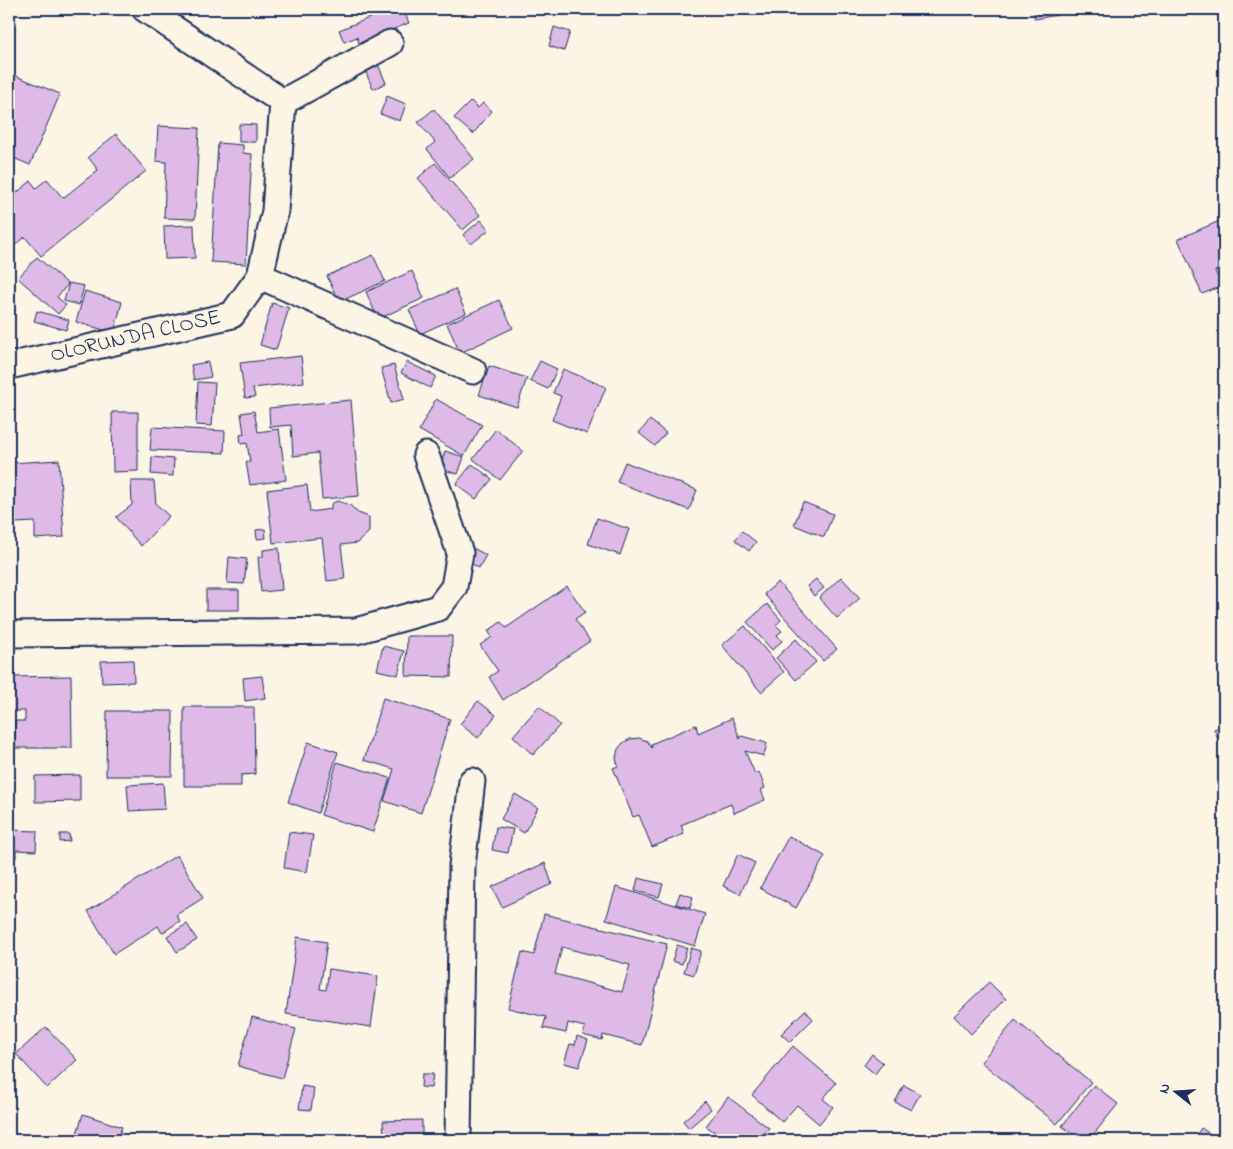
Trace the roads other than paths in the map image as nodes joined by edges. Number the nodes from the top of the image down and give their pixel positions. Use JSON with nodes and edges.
{"nodes":[{"id":1,"x":145,"y":9,"type":"edge"},
{"id":2,"x":390,"y":43,"type":"dead end"},
{"id":3,"x":283,"y":102,"type":"junction"},
{"id":4,"x":260,"y":276,"type":"junction"},
{"id":5,"x":9,"y":366,"type":"edge"},
{"id":6,"x":474,"y":371,"type":"dead end"},
{"id":7,"x":426,"y":455,"type":"dead end"},
{"id":8,"x":9,"y":634,"type":"edge"},
{"id":9,"x":472,"y":781,"type":"dead end"},
{"id":10,"x":458,"y":1140,"type":"edge"}],
"edges":[{"from":1,"to":3,"type":"street"},
{"from":2,"to":3,"type":"street"},
{"from":3,"to":4,"type":"street","name":"OLORUNDA CLOSE"},
{"from":4,"to":5,"type":"street","name":"OLORUNDA CLOSE"},
{"from":4,"to":6,"type":"street"},
{"from":7,"to":8,"type":"street"},
{"from":9,"to":10,"type":"street"}]}
